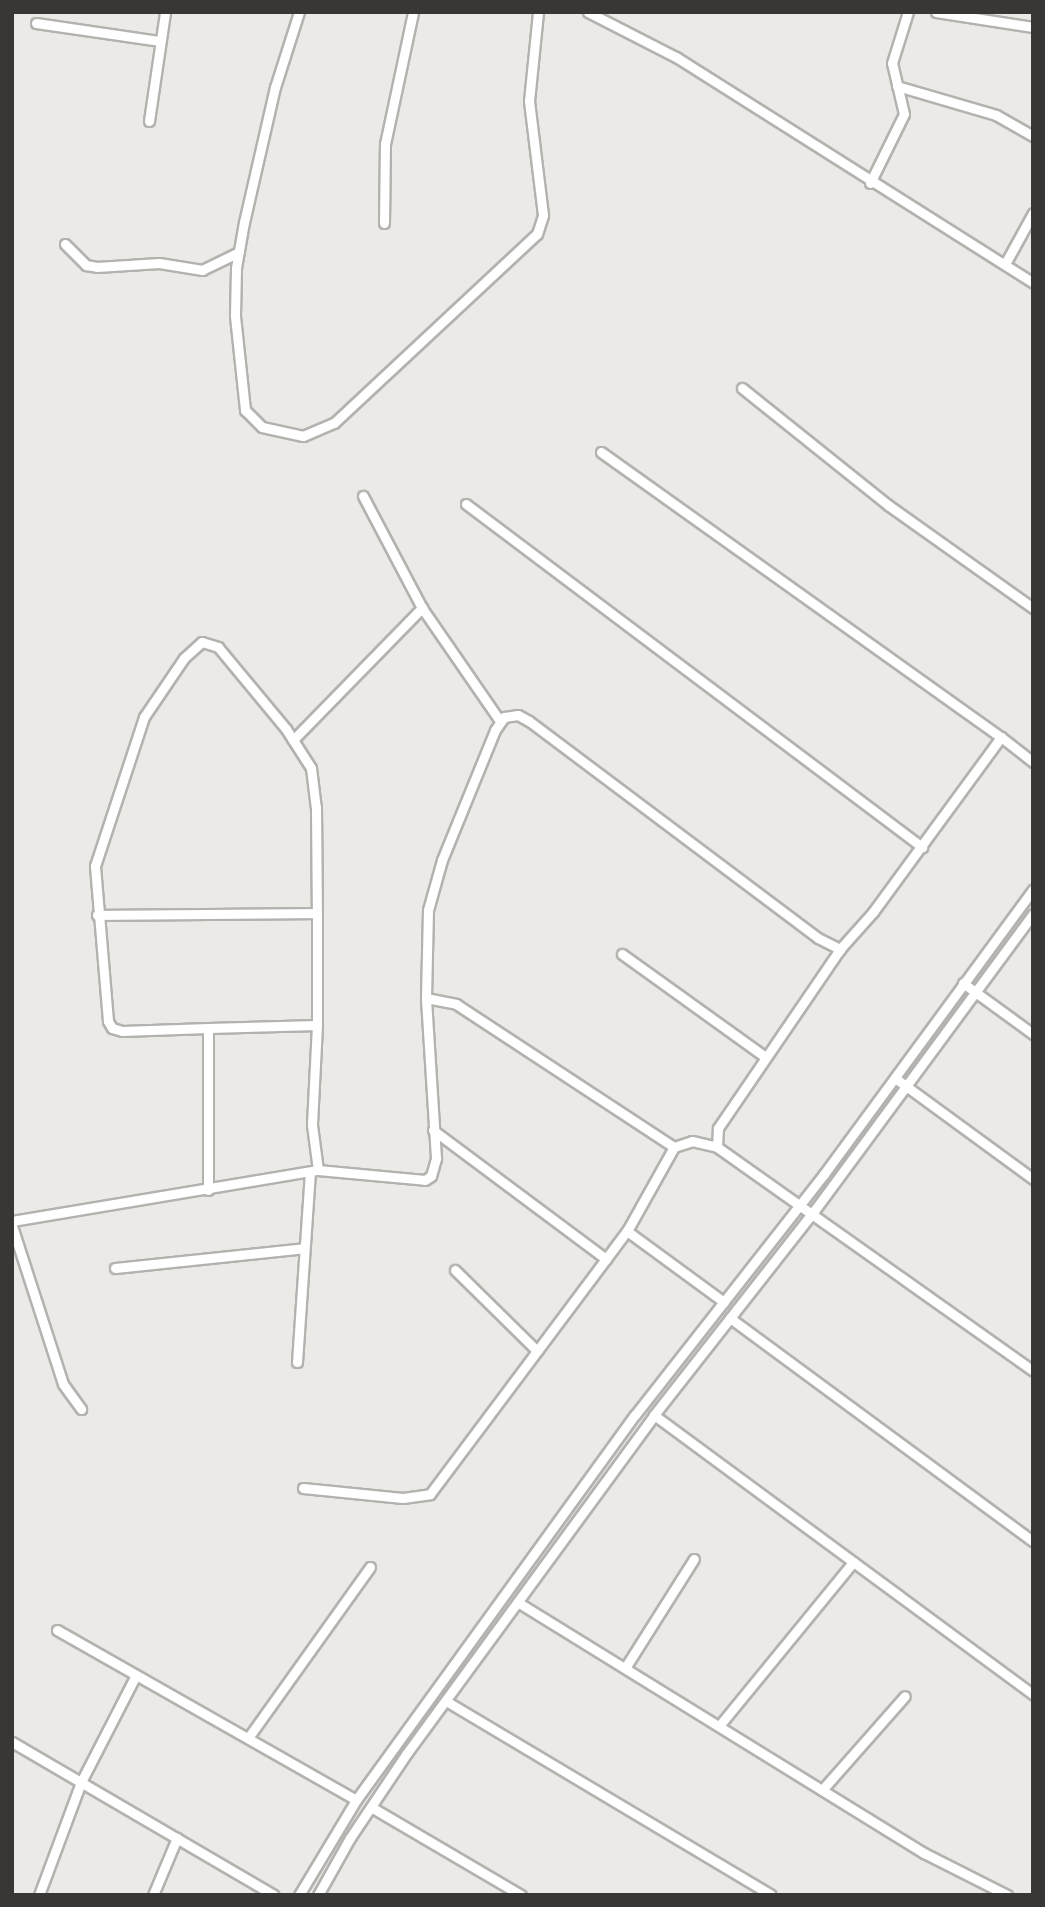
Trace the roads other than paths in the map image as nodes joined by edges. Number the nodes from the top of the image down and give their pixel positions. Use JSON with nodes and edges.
{"nodes":[{"id":1,"x":165,"y":12,"type":"edge"},
{"id":2,"x":299,"y":12,"type":"edge"},
{"id":3,"x":413,"y":12,"type":"edge"},
{"id":4,"x":538,"y":12,"type":"edge"},
{"id":5,"x":588,"y":12,"type":"edge"},
{"id":6,"x":908,"y":12,"type":"edge"},
{"id":7,"x":936,"y":12,"type":"edge"},
{"id":8,"x":36,"y":23,"type":"dead end"},
{"id":9,"x":1033,"y":27,"type":"edge"},
{"id":10,"x":159,"y":41,"type":"junction"},
{"id":11,"x":897,"y":86,"type":"junction"},
{"id":12,"x":149,"y":121,"type":"dead end"},
{"id":13,"x":1033,"y":136,"type":"edge"},
{"id":14,"x":870,"y":183,"type":"junction"},
{"id":15,"x":1033,"y":213,"type":"edge"},
{"id":16,"x":384,"y":223,"type":"dead end"},
{"id":17,"x":65,"y":244,"type":"dead end"},
{"id":18,"x":240,"y":252,"type":"junction"},
{"id":19,"x":1006,"y":264,"type":"junction"},
{"id":20,"x":1033,"y":283,"type":"edge"},
{"id":21,"x":742,"y":388,"type":"dead end"},
{"id":22,"x":601,"y":452,"type":"dead end"},
{"id":23,"x":363,"y":496,"type":"dead end"},
{"id":24,"x":466,"y":504,"type":"dead end"},
{"id":25,"x":422,"y":608,"type":"junction"},
{"id":26,"x":1033,"y":608,"type":"edge"},
{"id":27,"x":500,"y":721,"type":"junction"},
{"id":28,"x":1001,"y":737,"type":"junction"},
{"id":29,"x":293,"y":740,"type":"junction"},
{"id":30,"x":1033,"y":762,"type":"edge"},
{"id":31,"x":922,"y":847,"type":"junction"},
{"id":32,"x":1033,"y":889,"type":"edge"},
{"id":33,"x":317,"y":913,"type":"junction"},
{"id":34,"x":1033,"y":914,"type":"edge"},
{"id":35,"x":97,"y":915,"type":"junction"},
{"id":36,"x":840,"y":949,"type":"junction"},
{"id":37,"x":622,"y":954,"type":"dead end"},
{"id":38,"x":963,"y":983,"type":"junction"},
{"id":39,"x":974,"y":992,"type":"junction"},
{"id":40,"x":426,"y":998,"type":"junction"},
{"id":41,"x":317,"y":1025,"type":"junction"},
{"id":42,"x":208,"y":1028,"type":"junction"},
{"id":43,"x":1033,"y":1034,"type":"edge"},
{"id":44,"x":764,"y":1056,"type":"junction"},
{"id":45,"x":895,"y":1077,"type":"junction"},
{"id":46,"x":907,"y":1086,"type":"junction"},
{"id":47,"x":433,"y":1130,"type":"junction"},
{"id":48,"x":674,"y":1147,"type":"junction"},
{"id":49,"x":717,"y":1147,"type":"junction"},
{"id":50,"x":314,"y":1171,"type":"junction"},
{"id":51,"x":1033,"y":1179,"type":"edge"},
{"id":52,"x":208,"y":1190,"type":"junction"},
{"id":53,"x":801,"y":1205,"type":"junction"},
{"id":54,"x":814,"y":1211,"type":"junction"},
{"id":55,"x":12,"y":1223,"type":"edge"},
{"id":56,"x":626,"y":1231,"type":"junction"},
{"id":57,"x":304,"y":1248,"type":"junction"},
{"id":58,"x":606,"y":1259,"type":"junction"},
{"id":59,"x":115,"y":1268,"type":"dead end"},
{"id":60,"x":455,"y":1270,"type":"dead end"},
{"id":61,"x":724,"y":1302,"type":"junction"},
{"id":62,"x":730,"y":1318,"type":"junction"},
{"id":63,"x":537,"y":1351,"type":"junction"},
{"id":64,"x":297,"y":1362,"type":"dead end"},
{"id":65,"x":1033,"y":1371,"type":"edge"},
{"id":66,"x":81,"y":1409,"type":"dead end"},
{"id":67,"x":654,"y":1415,"type":"junction"},
{"id":68,"x":303,"y":1488,"type":"dead end"},
{"id":69,"x":1033,"y":1541,"type":"edge"},
{"id":70,"x":694,"y":1559,"type":"dead end"},
{"id":71,"x":853,"y":1562,"type":"junction"},
{"id":72,"x":370,"y":1567,"type":"dead end"},
{"id":73,"x":522,"y":1572,"type":"junction"},
{"id":74,"x":535,"y":1582,"type":"junction"},
{"id":75,"x":519,"y":1603,"type":"junction"},
{"id":76,"x":57,"y":1630,"type":"dead end"},
{"id":77,"x":625,"y":1668,"type":"junction"},
{"id":78,"x":136,"y":1675,"type":"junction"},
{"id":79,"x":1033,"y":1694,"type":"edge"},
{"id":80,"x":905,"y":1696,"type":"dead end"},
{"id":81,"x":446,"y":1702,"type":"junction"},
{"id":82,"x":719,"y":1726,"type":"junction"},
{"id":83,"x":248,"y":1738,"type":"junction"},
{"id":84,"x":12,"y":1742,"type":"edge"},
{"id":85,"x":396,"y":1745,"type":"junction"},
{"id":86,"x":407,"y":1753,"type":"junction"},
{"id":87,"x":81,"y":1782,"type":"junction"},
{"id":88,"x":822,"y":1790,"type":"junction"},
{"id":89,"x":356,"y":1800,"type":"junction"},
{"id":90,"x":371,"y":1807,"type":"junction"},
{"id":91,"x":177,"y":1838,"type":"junction"},
{"id":92,"x":39,"y":1895,"type":"edge"},
{"id":93,"x":153,"y":1895,"type":"edge"},
{"id":94,"x":274,"y":1895,"type":"edge"},
{"id":95,"x":299,"y":1895,"type":"edge"},
{"id":96,"x":318,"y":1895,"type":"edge"},
{"id":97,"x":521,"y":1895,"type":"edge"},
{"id":98,"x":771,"y":1895,"type":"edge"},
{"id":99,"x":1007,"y":1895,"type":"edge"}],
"edges":[{"from":1,"to":10,"type":"street"},
{"from":2,"to":18,"type":"street"},
{"from":3,"to":16,"type":"street"},
{"from":4,"to":18,"type":"street"},
{"from":5,"to":14,"type":"street"},
{"from":6,"to":11,"type":"street"},
{"from":7,"to":9,"type":"street"},
{"from":8,"to":10,"type":"street"},
{"from":10,"to":12,"type":"street"},
{"from":11,"to":13,"type":"street"},
{"from":11,"to":14,"type":"street"},
{"from":14,"to":19,"type":"street"},
{"from":15,"to":19,"type":"street"},
{"from":17,"to":18,"type":"street"},
{"from":19,"to":20,"type":"street"},
{"from":21,"to":26,"type":"street"},
{"from":22,"to":28,"type":"street"},
{"from":23,"to":25,"type":"street"},
{"from":24,"to":31,"type":"street"},
{"from":25,"to":27,"type":"street"},
{"from":25,"to":29,"type":"street"},
{"from":27,"to":36,"type":"street"},
{"from":27,"to":40,"type":"street"},
{"from":28,"to":30,"type":"street"},
{"from":28,"to":31,"type":"street"},
{"from":29,"to":33,"type":"street"},
{"from":29,"to":35,"type":"street"},
{"from":31,"to":36,"type":"street"},
{"from":32,"to":38,"type":"street"},
{"from":33,"to":35,"type":"street"},
{"from":33,"to":41,"type":"street"},
{"from":34,"to":39,"type":"street"},
{"from":35,"to":42,"type":"street"},
{"from":36,"to":44,"type":"street"},
{"from":37,"to":44,"type":"street"},
{"from":38,"to":39,"type":"street"},
{"from":38,"to":45,"type":"street"},
{"from":39,"to":43,"type":"street"},
{"from":39,"to":46,"type":"street"},
{"from":40,"to":47,"type":"street"},
{"from":40,"to":48,"type":"street"},
{"from":41,"to":42,"type":"street"},
{"from":41,"to":50,"type":"street"},
{"from":42,"to":52,"type":"street"},
{"from":44,"to":49,"type":"street"},
{"from":45,"to":46,"type":"street"},
{"from":45,"to":53,"type":"street"},
{"from":46,"to":51,"type":"street"},
{"from":46,"to":54,"type":"street"},
{"from":47,"to":50,"type":"street"},
{"from":47,"to":58,"type":"street"},
{"from":48,"to":49,"type":"street"},
{"from":48,"to":56,"type":"street"},
{"from":49,"to":53,"type":"street"},
{"from":50,"to":52,"type":"street"},
{"from":50,"to":57,"type":"street"},
{"from":52,"to":55,"type":"street"},
{"from":53,"to":54,"type":"street"},
{"from":53,"to":61,"type":"street"},
{"from":54,"to":62,"type":"street"},
{"from":54,"to":65,"type":"street"},
{"from":55,"to":66,"type":"street"},
{"from":56,"to":58,"type":"street"},
{"from":56,"to":61,"type":"street"},
{"from":57,"to":59,"type":"street"},
{"from":57,"to":64,"type":"street"},
{"from":58,"to":63,"type":"street"},
{"from":60,"to":63,"type":"street"},
{"from":61,"to":73,"type":"street"},
{"from":62,"to":67,"type":"street"},
{"from":62,"to":69,"type":"street"},
{"from":63,"to":68,"type":"street"},
{"from":67,"to":71,"type":"street"},
{"from":67,"to":74,"type":"street"},
{"from":70,"to":77,"type":"street"},
{"from":71,"to":79,"type":"street"},
{"from":71,"to":82,"type":"street"},
{"from":72,"to":83,"type":"street"},
{"from":73,"to":74,"type":"street"},
{"from":73,"to":85,"type":"street"},
{"from":74,"to":75,"type":"street"},
{"from":75,"to":77,"type":"street"},
{"from":75,"to":81,"type":"street"},
{"from":76,"to":78,"type":"street"},
{"from":77,"to":82,"type":"street"},
{"from":78,"to":83,"type":"street"},
{"from":78,"to":87,"type":"street"},
{"from":80,"to":88,"type":"street"},
{"from":81,"to":86,"type":"street"},
{"from":81,"to":98,"type":"street"},
{"from":82,"to":88,"type":"street"},
{"from":83,"to":89,"type":"street"},
{"from":84,"to":87,"type":"street"},
{"from":85,"to":86,"type":"street"},
{"from":85,"to":89,"type":"street"},
{"from":86,"to":90,"type":"street"},
{"from":87,"to":91,"type":"street"},
{"from":87,"to":92,"type":"street"},
{"from":88,"to":99,"type":"street"},
{"from":89,"to":95,"type":"street"},
{"from":90,"to":96,"type":"street"},
{"from":90,"to":97,"type":"street"},
{"from":91,"to":93,"type":"street"},
{"from":91,"to":94,"type":"street"}]}
